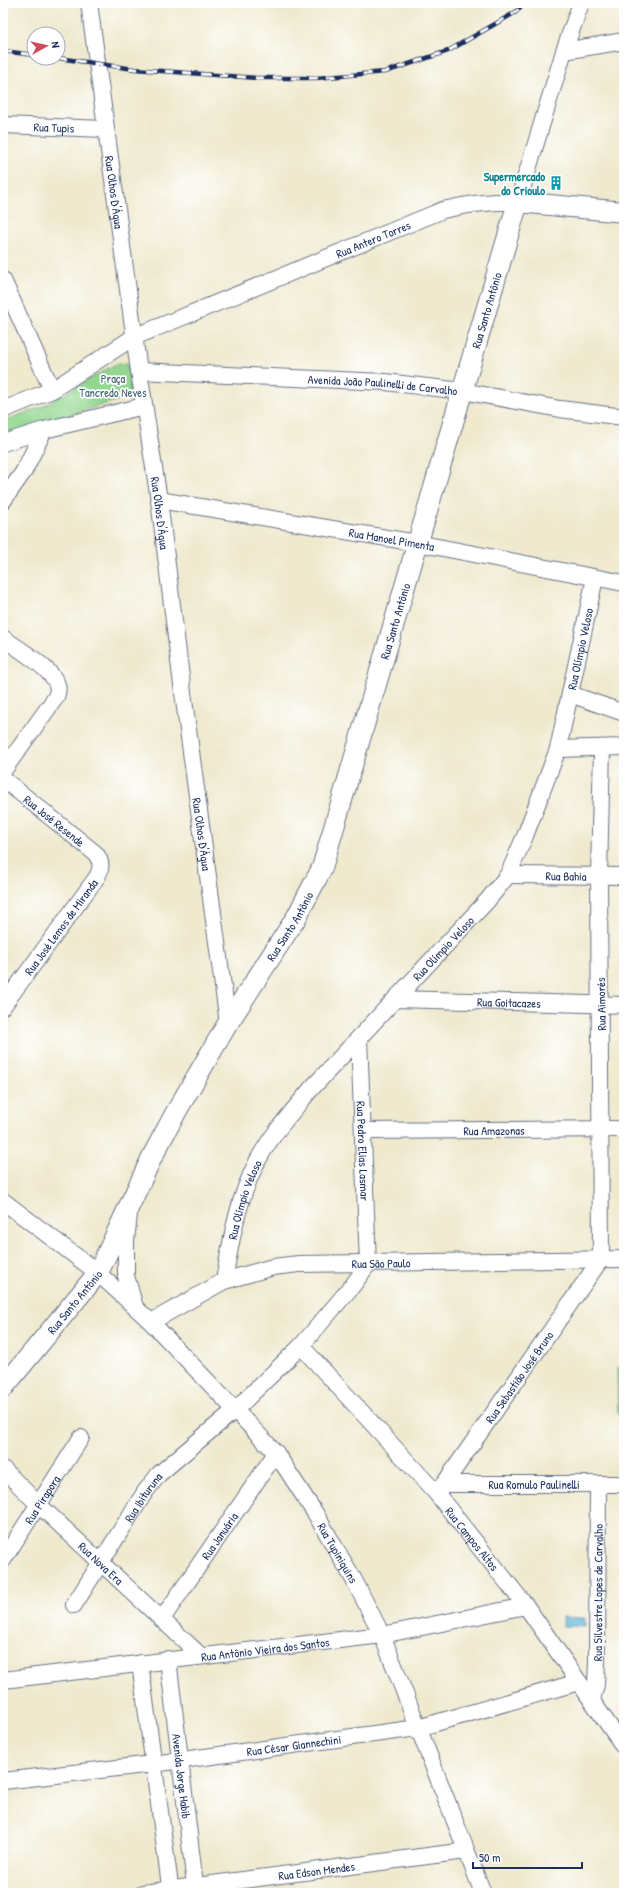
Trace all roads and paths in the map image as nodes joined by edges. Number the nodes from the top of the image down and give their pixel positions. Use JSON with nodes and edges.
{"nodes":[{"id":1,"x":89,"y":3,"type":"edge"},
{"id":2,"x":581,"y":3,"type":"edge"},
{"id":3,"x":624,"y":41,"type":"edge"},
{"id":4,"x":564,"y":51,"type":"junction"},
{"id":5,"x":3,"y":125,"type":"edge"},
{"id":6,"x":105,"y":129,"type":"junction"},
{"id":7,"x":518,"y":202,"type":"junction"},
{"id":8,"x":624,"y":212,"type":"edge"},
{"id":9,"x":3,"y":280,"type":"edge"},
{"id":10,"x":134,"y":337,"type":"junction"},
{"id":11,"x":139,"y":371,"type":"junction"},
{"id":12,"x":52,"y":390,"type":"junction"},
{"id":13,"x":462,"y":391,"type":"junction"},
{"id":14,"x":144,"y":406,"type":"junction"},
{"id":15,"x":3,"y":410,"type":"edge"},
{"id":16,"x":624,"y":417,"type":"edge"},
{"id":17,"x":44,"y":430,"type":"junction"},
{"id":18,"x":3,"y":443,"type":"edge"},
{"id":19,"x":159,"y":500,"type":"junction"},
{"id":20,"x":3,"y":501,"type":"edge"},
{"id":21,"x":417,"y":543,"type":"junction"},
{"id":22,"x":595,"y":578,"type":"junction"},
{"id":23,"x":624,"y":583,"type":"edge"},
{"id":24,"x":3,"y":638,"type":"edge"},
{"id":25,"x":570,"y":694,"type":"junction"},
{"id":26,"x":624,"y":714,"type":"edge"},
{"id":27,"x":624,"y":747,"type":"edge"},
{"id":28,"x":602,"y":748,"type":"junction"},
{"id":29,"x":558,"y":749,"type":"junction"},
{"id":30,"x":3,"y":771,"type":"edge"},
{"id":31,"x":3,"y":778,"type":"edge"},
{"id":32,"x":101,"y":866,"type":"joint"},
{"id":33,"x":508,"y":875,"type":"junction"},
{"id":34,"x":599,"y":876,"type":"junction"},
{"id":35,"x":624,"y":876,"type":"edge"},
{"id":36,"x":395,"y":999,"type":"junction"},
{"id":37,"x":601,"y":1005,"type":"junction"},
{"id":38,"x":624,"y":1005,"type":"edge"},
{"id":39,"x":3,"y":1006,"type":"edge"},
{"id":40,"x":228,"y":1023,"type":"junction"},
{"id":41,"x":359,"y":1038,"type":"junction"},
{"id":42,"x":601,"y":1129,"type":"junction"},
{"id":43,"x":624,"y":1129,"type":"edge"},
{"id":44,"x":364,"y":1131,"type":"junction"},
{"id":45,"x":3,"y":1201,"type":"edge"},
{"id":46,"x":130,"y":1204,"type":"junction"},
{"id":47,"x":601,"y":1259,"type":"junction"},
{"id":48,"x":624,"y":1259,"type":"edge"},
{"id":49,"x":368,"y":1264,"type":"junction"},
{"id":50,"x":98,"y":1273,"type":"junction"},
{"id":51,"x":224,"y":1281,"type":"junction"},
{"id":52,"x":135,"y":1307,"type":"junction"},
{"id":53,"x":151,"y":1322,"type":"junction"},
{"id":54,"x":301,"y":1346,"type":"junction"},
{"id":55,"x":3,"y":1388,"type":"edge"},
{"id":56,"x":236,"y":1409,"type":"junction"},
{"id":57,"x":80,"y":1438,"type":"dead end"},
{"id":58,"x":276,"y":1453,"type":"junction"},
{"id":59,"x":3,"y":1469,"type":"edge"},
{"id":60,"x":598,"y":1484,"type":"junction"},
{"id":61,"x":624,"y":1484,"type":"edge"},
{"id":62,"x":441,"y":1489,"type":"junction"},
{"id":63,"x":39,"y":1505,"type":"junction"},
{"id":64,"x":3,"y":1560,"type":"edge"},
{"id":65,"x":101,"y":1562,"type":"junction"},
{"id":66,"x":74,"y":1605,"type":"dead end"},
{"id":67,"x":526,"y":1606,"type":"junction"},
{"id":68,"x":162,"y":1619,"type":"junction"},
{"id":69,"x":382,"y":1635,"type":"junction"},
{"id":70,"x":201,"y":1656,"type":"junction"},
{"id":71,"x":168,"y":1659,"type":"junction"},
{"id":72,"x":140,"y":1663,"type":"junction"},
{"id":73,"x":3,"y":1680,"type":"edge"},
{"id":74,"x":579,"y":1682,"type":"junction"},
{"id":75,"x":592,"y":1700,"type":"junction"},
{"id":76,"x":418,"y":1728,"type":"junction"},
{"id":77,"x":623,"y":1744,"type":"edge"},
{"id":78,"x":179,"y":1761,"type":"junction"},
{"id":79,"x":153,"y":1764,"type":"junction"},
{"id":80,"x":3,"y":1781,"type":"edge"},
{"id":81,"x":466,"y":1851,"type":"junction"},
{"id":82,"x":195,"y":1890,"type":"edge"},
{"id":83,"x":171,"y":1891,"type":"edge"},
{"id":84,"x":143,"y":1893,"type":"edge"},
{"id":85,"x":483,"y":1893,"type":"edge"}],
"edges":[{"from":1,"to":6,"type":"street","name":"Rua Olhos D'Água"},
{"from":2,"to":4,"type":"street","name":"Rua Santo Antônio"},
{"from":3,"to":4,"type":"street"},
{"from":4,"to":7,"type":"street","name":"Rua Santo Antônio"},
{"from":5,"to":6,"type":"street","name":"Rua Tupis"},
{"from":6,"to":10,"type":"street","name":"Rua Olhos D'Água"},
{"from":7,"to":8,"type":"street","name":"Rua Antero Torres"},
{"from":7,"to":10,"type":"street","name":"Rua Antero Torres"},
{"from":7,"to":13,"type":"street","name":"Rua Santo Antônio"},
{"from":9,"to":12,"type":"street"},
{"from":10,"to":11,"type":"street","name":"Rua Olhos D'Água"},
{"from":10,"to":12,"type":"street"},
{"from":11,"to":13,"type":"street","name":"Avenida João Paulinelli de Carvalho"},
{"from":11,"to":14,"type":"street","name":"Rua Olhos D'Água"},
{"from":12,"to":15,"type":"street"},
{"from":13,"to":16,"type":"street","name":"Avenida João Paulinelli de Carvalho"},
{"from":13,"to":21,"type":"street","name":"Rua Santo Antônio"},
{"from":14,"to":17,"type":"street"},
{"from":14,"to":19,"type":"street","name":"Rua Olhos D'Água"},
{"from":17,"to":18,"type":"street"},
{"from":17,"to":20,"type":"street"},
{"from":19,"to":21,"type":"street","name":"Rua Manoel Pimenta"},
{"from":19,"to":40,"type":"street","name":"Rua Olhos D'Água"},
{"from":21,"to":22,"type":"street","name":"Rua Manoel Pimenta"},
{"from":21,"to":40,"type":"street","name":"Rua Santo Antônio"},
{"from":22,"to":23,"type":"street","name":"Rua Manoel Pimenta"},
{"from":22,"to":25,"type":"street","name":"Rua Olímpio Veloso"},
{"from":24,"to":30,"type":"street"},
{"from":25,"to":26,"type":"street"},
{"from":25,"to":29,"type":"street","name":"Rua Olímpio Veloso"},
{"from":27,"to":28,"type":"street"},
{"from":28,"to":29,"type":"street"},
{"from":28,"to":34,"type":"street","name":"Rua Aimorés"},
{"from":29,"to":33,"type":"street","name":"Rua Olímpio Veloso"},
{"from":31,"to":32,"type":"street","name":"Rua José Resende"},
{"from":32,"to":39,"type":"street","name":"Rua José Lemos de Miranda"},
{"from":33,"to":34,"type":"street","name":"Rua Bahia"},
{"from":33,"to":36,"type":"street","name":"Rua Olímpio Veloso"},
{"from":34,"to":35,"type":"street","name":"Rua Bahia"},
{"from":34,"to":37,"type":"street","name":"Rua Aimorés"},
{"from":36,"to":37,"type":"street","name":"Rua Goitacazes"},
{"from":36,"to":41,"type":"street","name":"Rua Olímpio Veloso"},
{"from":37,"to":38,"type":"street","name":"Rua Goitacazes"},
{"from":37,"to":42,"type":"street","name":"Rua Aimorés"},
{"from":40,"to":46,"type":"street","name":"Rua Santo Antônio"},
{"from":41,"to":44,"type":"street","name":"Rua Pedro Elias Lasmar"},
{"from":41,"to":51,"type":"street","name":"Rua Olímpio Veloso"},
{"from":42,"to":43,"type":"street","name":"Rua Amazonas"},
{"from":42,"to":44,"type":"street","name":"Rua Amazonas"},
{"from":42,"to":47,"type":"street","name":"Rua Aimorés"},
{"from":44,"to":49,"type":"street","name":"Rua Pedro Elias Lasmar"},
{"from":45,"to":50,"type":"street","name":"Rua Tupiniquins"},
{"from":46,"to":50,"type":"street","name":"Rua Santo Antônio"},
{"from":46,"to":52,"type":"street","name":"Rua Santo Antônio"},
{"from":47,"to":48,"type":"street","name":"Rua São Paulo"},
{"from":47,"to":49,"type":"street","name":"Rua São Paulo"},
{"from":47,"to":62,"type":"street","name":"Rua Sebastião José Bruno"},
{"from":49,"to":51,"type":"street","name":"Rua São Paulo"},
{"from":49,"to":54,"type":"street"},
{"from":50,"to":52,"type":"street","name":"Rua Tupiniquins"},
{"from":50,"to":55,"type":"street","name":"Rua Santo Antônio"},
{"from":51,"to":53,"type":"street","name":"Rua São Paulo"},
{"from":52,"to":53,"type":"street","name":"Rua Tupiniquins"},
{"from":53,"to":56,"type":"street","name":"Rua Tupiniquins"},
{"from":54,"to":56,"type":"street"},
{"from":54,"to":62,"type":"street","name":"Rua Campos Altos"},
{"from":56,"to":58,"type":"street","name":"Rua Tupiniquins"},
{"from":56,"to":65,"type":"street","name":"Rua Ibituruna"},
{"from":57,"to":63,"type":"street","name":"Rua Pirapora"},
{"from":58,"to":68,"type":"street","name":"Rua Januária"},
{"from":58,"to":69,"type":"street","name":"Rua Tupiniquins"},
{"from":59,"to":63,"type":"street","name":"Rua Nova Era"},
{"from":60,"to":61,"type":"street","name":"Rua Romulo Paulinelli"},
{"from":60,"to":62,"type":"street","name":"Rua Romulo Paulinelli"},
{"from":60,"to":75,"type":"street","name":"Rua Silvestre Lopes de Carvalho"},
{"from":62,"to":67,"type":"street","name":"Rua Campos Altos"},
{"from":63,"to":64,"type":"street","name":"Rua Pirapora"},
{"from":63,"to":65,"type":"street","name":"Rua Nova Era"},
{"from":65,"to":66,"type":"street","name":"Rua Ibituruna"},
{"from":65,"to":68,"type":"street","name":"Rua Nova Era"},
{"from":67,"to":69,"type":"street","name":"Rua Antônio Vieira dos Santos"},
{"from":67,"to":74,"type":"street","name":"Rua Campos Altos"},
{"from":68,"to":70,"type":"street","name":"Rua Nova Era"},
{"from":69,"to":70,"type":"street","name":"Rua Antônio Vieira dos Santos"},
{"from":69,"to":76,"type":"street","name":"Rua Tupiniquins"},
{"from":70,"to":71,"type":"street","name":"Rua Antônio Vieira dos Santos"},
{"from":71,"to":72,"type":"street","name":"Rua Antônio Vieira dos Santos"},
{"from":71,"to":78,"type":"street","name":"Avenida Jorge Habib"},
{"from":72,"to":73,"type":"street","name":"Rua Antônio Vieira dos Santos"},
{"from":72,"to":79,"type":"street","name":"Avenida Jorge Habib"},
{"from":74,"to":75,"type":"street","name":"Rua Campos Altos"},
{"from":74,"to":76,"type":"street","name":"Rua César Giannechini"},
{"from":75,"to":77,"type":"street","name":"Rua Campos Altos"},
{"from":76,"to":78,"type":"street","name":"Rua César Giannechini"},
{"from":76,"to":81,"type":"street","name":"Rua Tupiniquins"},
{"from":78,"to":79,"type":"street","name":"Rua César Giannechini"},
{"from":78,"to":82,"type":"street","name":"Avenida Jorge Habib"},
{"from":79,"to":80,"type":"street","name":"Rua César Giannechini"},
{"from":79,"to":83,"type":"street","name":"Avenida Jorge Habib"},
{"from":81,"to":82,"type":"street","name":"Rua Edson Mendes"},
{"from":81,"to":85,"type":"street","name":"Rua Tupiniquins"},
{"from":82,"to":83,"type":"street","name":"Rua Edson Mendes"},
{"from":83,"to":84,"type":"street","name":"Rua Edson Mendes"}]}
